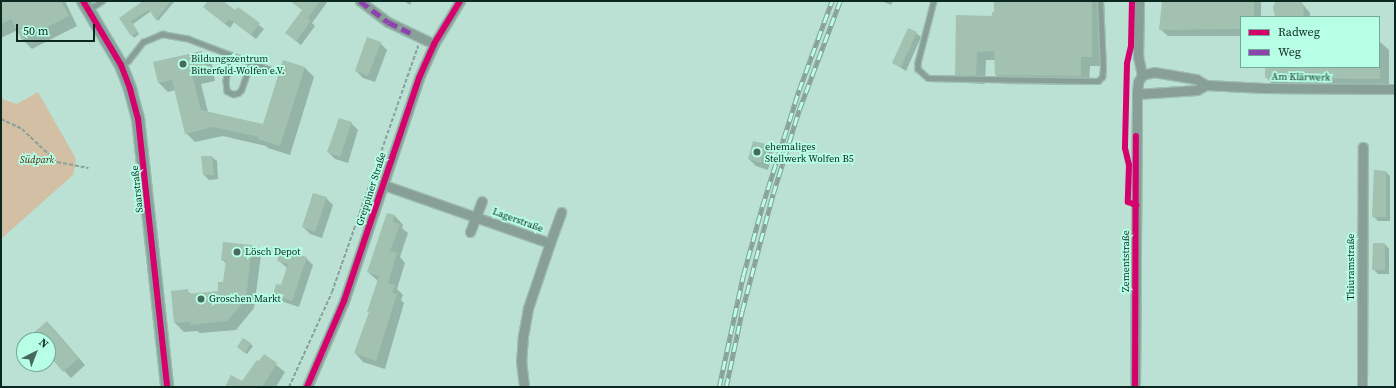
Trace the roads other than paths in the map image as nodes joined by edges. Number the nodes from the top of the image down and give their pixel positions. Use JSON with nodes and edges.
{"nodes":[{"id":1,"x":102,"y":1,"type":"edge"},
{"id":2,"x":360,"y":1,"type":"edge"},
{"id":3,"x":460,"y":1,"type":"edge"},
{"id":4,"x":934,"y":1,"type":"edge"},
{"id":5,"x":1100,"y":1,"type":"edge"},
{"id":6,"x":1139,"y":1,"type":"edge"},
{"id":7,"x":85,"y":6,"type":"edge"},
{"id":8,"x":434,"y":44,"type":"junction"},
{"id":9,"x":231,"y":54,"type":"junction"},
{"id":10,"x":251,"y":62,"type":"junction"},
{"id":11,"x":120,"y":66,"type":"junction"},
{"id":12,"x":271,"y":70,"type":"dead end"},
{"id":13,"x":1142,"y":75,"type":"junction"},
{"id":14,"x":1206,"y":85,"type":"junction"},
{"id":15,"x":1395,"y":89,"type":"edge"},
{"id":16,"x":1137,"y":94,"type":"junction"},
{"id":17,"x":1363,"y":147,"type":"dead end"},
{"id":18,"x":384,"y":185,"type":"junction"},
{"id":19,"x":482,"y":201,"type":"dead end"},
{"id":20,"x":561,"y":212,"type":"dead end"},
{"id":21,"x":476,"y":216,"type":"junction"},
{"id":22,"x":470,"y":232,"type":"dead end"},
{"id":23,"x":550,"y":243,"type":"junction"},
{"id":24,"x":167,"y":387,"type":"edge"},
{"id":25,"x":307,"y":387,"type":"edge"},
{"id":26,"x":524,"y":387,"type":"edge"},
{"id":27,"x":1135,"y":387,"type":"edge"},
{"id":28,"x":1362,"y":387,"type":"edge"}],
"edges":[{"from":1,"to":7,"type":"lane"},
{"from":2,"to":8,"type":"street"},
{"from":3,"to":8,"type":"street","name":"Greppiner Straße"},
{"from":4,"to":5,"type":"lane"},
{"from":6,"to":13,"type":"street"},
{"from":7,"to":11,"type":"street","name":"Saarstraße"},
{"from":8,"to":18,"type":"street","name":"Greppiner Straße"},
{"from":9,"to":10,"type":"lane"},
{"from":9,"to":10,"type":"lane"},
{"from":9,"to":11,"type":"lane"},
{"from":10,"to":12,"type":"lane"},
{"from":11,"to":24,"type":"street","name":"Saarstraße"},
{"from":13,"to":14,"type":"street","name":"Am Klärwerk"},
{"from":13,"to":16,"type":"street","name":"Zementstraße"},
{"from":14,"to":15,"type":"street","name":"Am Klärwerk"},
{"from":14,"to":16,"type":"street","name":"Am Klärwerk"},
{"from":16,"to":27,"type":"street","name":"Zementstraße"},
{"from":17,"to":28,"type":"street","name":"Thiuramstraße"},
{"from":18,"to":21,"type":"street","name":"Lagerstraße"},
{"from":18,"to":25,"type":"street","name":"Greppiner Straße"},
{"from":19,"to":21,"type":"street"},
{"from":20,"to":23,"type":"street"},
{"from":21,"to":22,"type":"street"},
{"from":21,"to":23,"type":"street","name":"Lagerstraße"},
{"from":23,"to":26,"type":"street","name":"Lagerstraße"}]}
